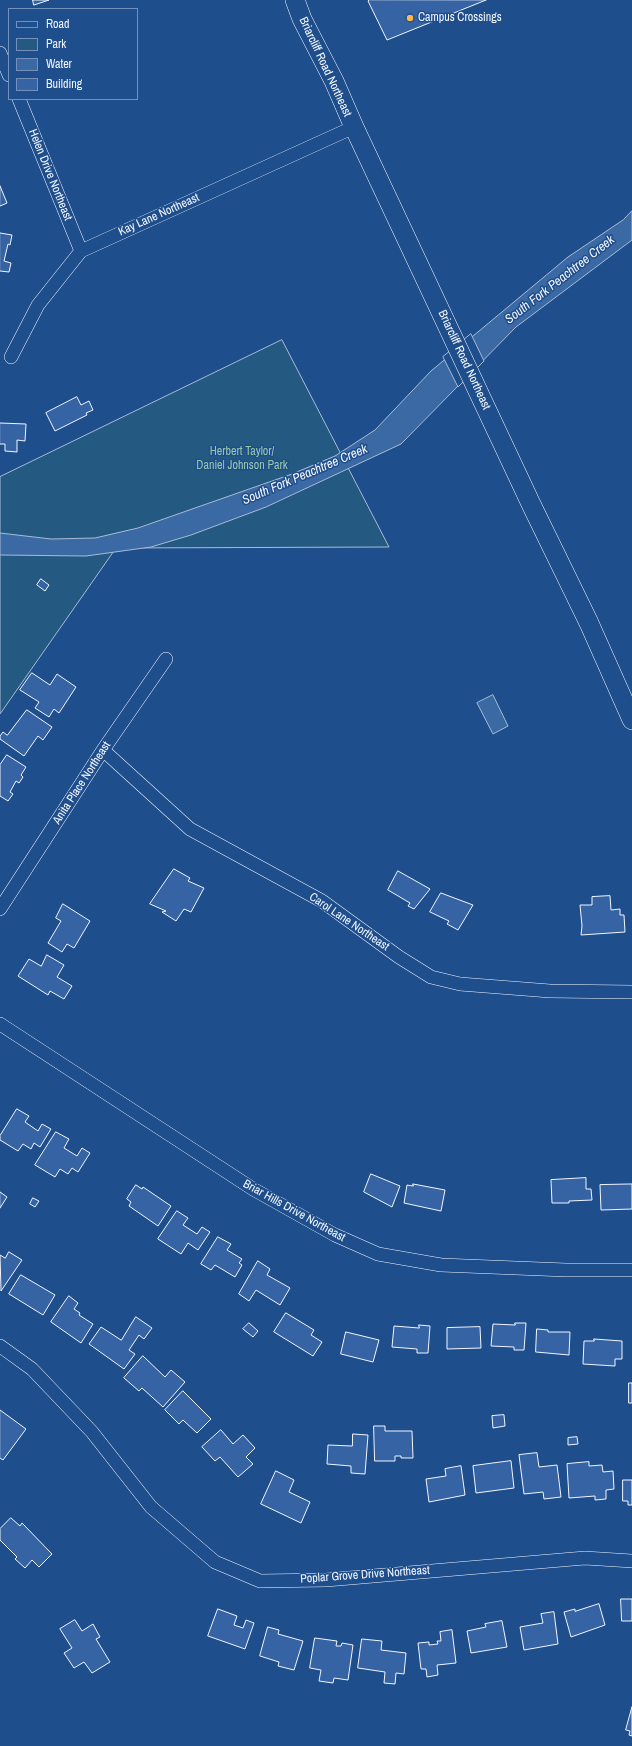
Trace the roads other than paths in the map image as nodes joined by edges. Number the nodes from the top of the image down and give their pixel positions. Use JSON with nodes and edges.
{"nodes":[{"id":1,"x":295,"y":0,"type":"edge"},
{"id":2,"x":0,"y":53,"type":"edge"},
{"id":3,"x":8,"y":73,"type":"edge"},
{"id":4,"x":19,"y":100,"type":"edge"},
{"id":5,"x":354,"y":127,"type":"junction"},
{"id":6,"x":81,"y":251,"type":"junction"},
{"id":7,"x":11,"y":357,"type":"dead end"},
{"id":8,"x":166,"y":659,"type":"dead end"},
{"id":9,"x":632,"y":720,"type":"edge"},
{"id":10,"x":104,"y":750,"type":"junction"},
{"id":11,"x":0,"y":909,"type":"edge"},
{"id":12,"x":632,"y":992,"type":"edge"},
{"id":13,"x":0,"y":1024,"type":"edge"},
{"id":14,"x":632,"y":1270,"type":"edge"},
{"id":15,"x":0,"y":1346,"type":"edge"},
{"id":16,"x":632,"y":1561,"type":"edge"}],
"edges":[{"from":1,"to":5,"type":"main road","name":"Briarcliff Road Northeast"},
{"from":2,"to":3,"type":"street"},
{"from":4,"to":6,"type":"street","name":"Helen Drive Northeast"},
{"from":5,"to":6,"type":"street","name":"Kay Lane Northeast"},
{"from":5,"to":9,"type":"main road","name":"Briarcliff Road Northeast"},
{"from":6,"to":7,"type":"street","name":"Kay Lane Northeast"},
{"from":8,"to":10,"type":"street","name":"Anita Place Northeast"},
{"from":10,"to":11,"type":"street","name":"Anita Place Northeast"},
{"from":10,"to":12,"type":"street","name":"Carol Lane Northeast"},
{"from":13,"to":14,"type":"street","name":"Briar Hills Drive Northeast"},
{"from":15,"to":16,"type":"street","name":"Poplar Grove Drive Northeast"}]}
